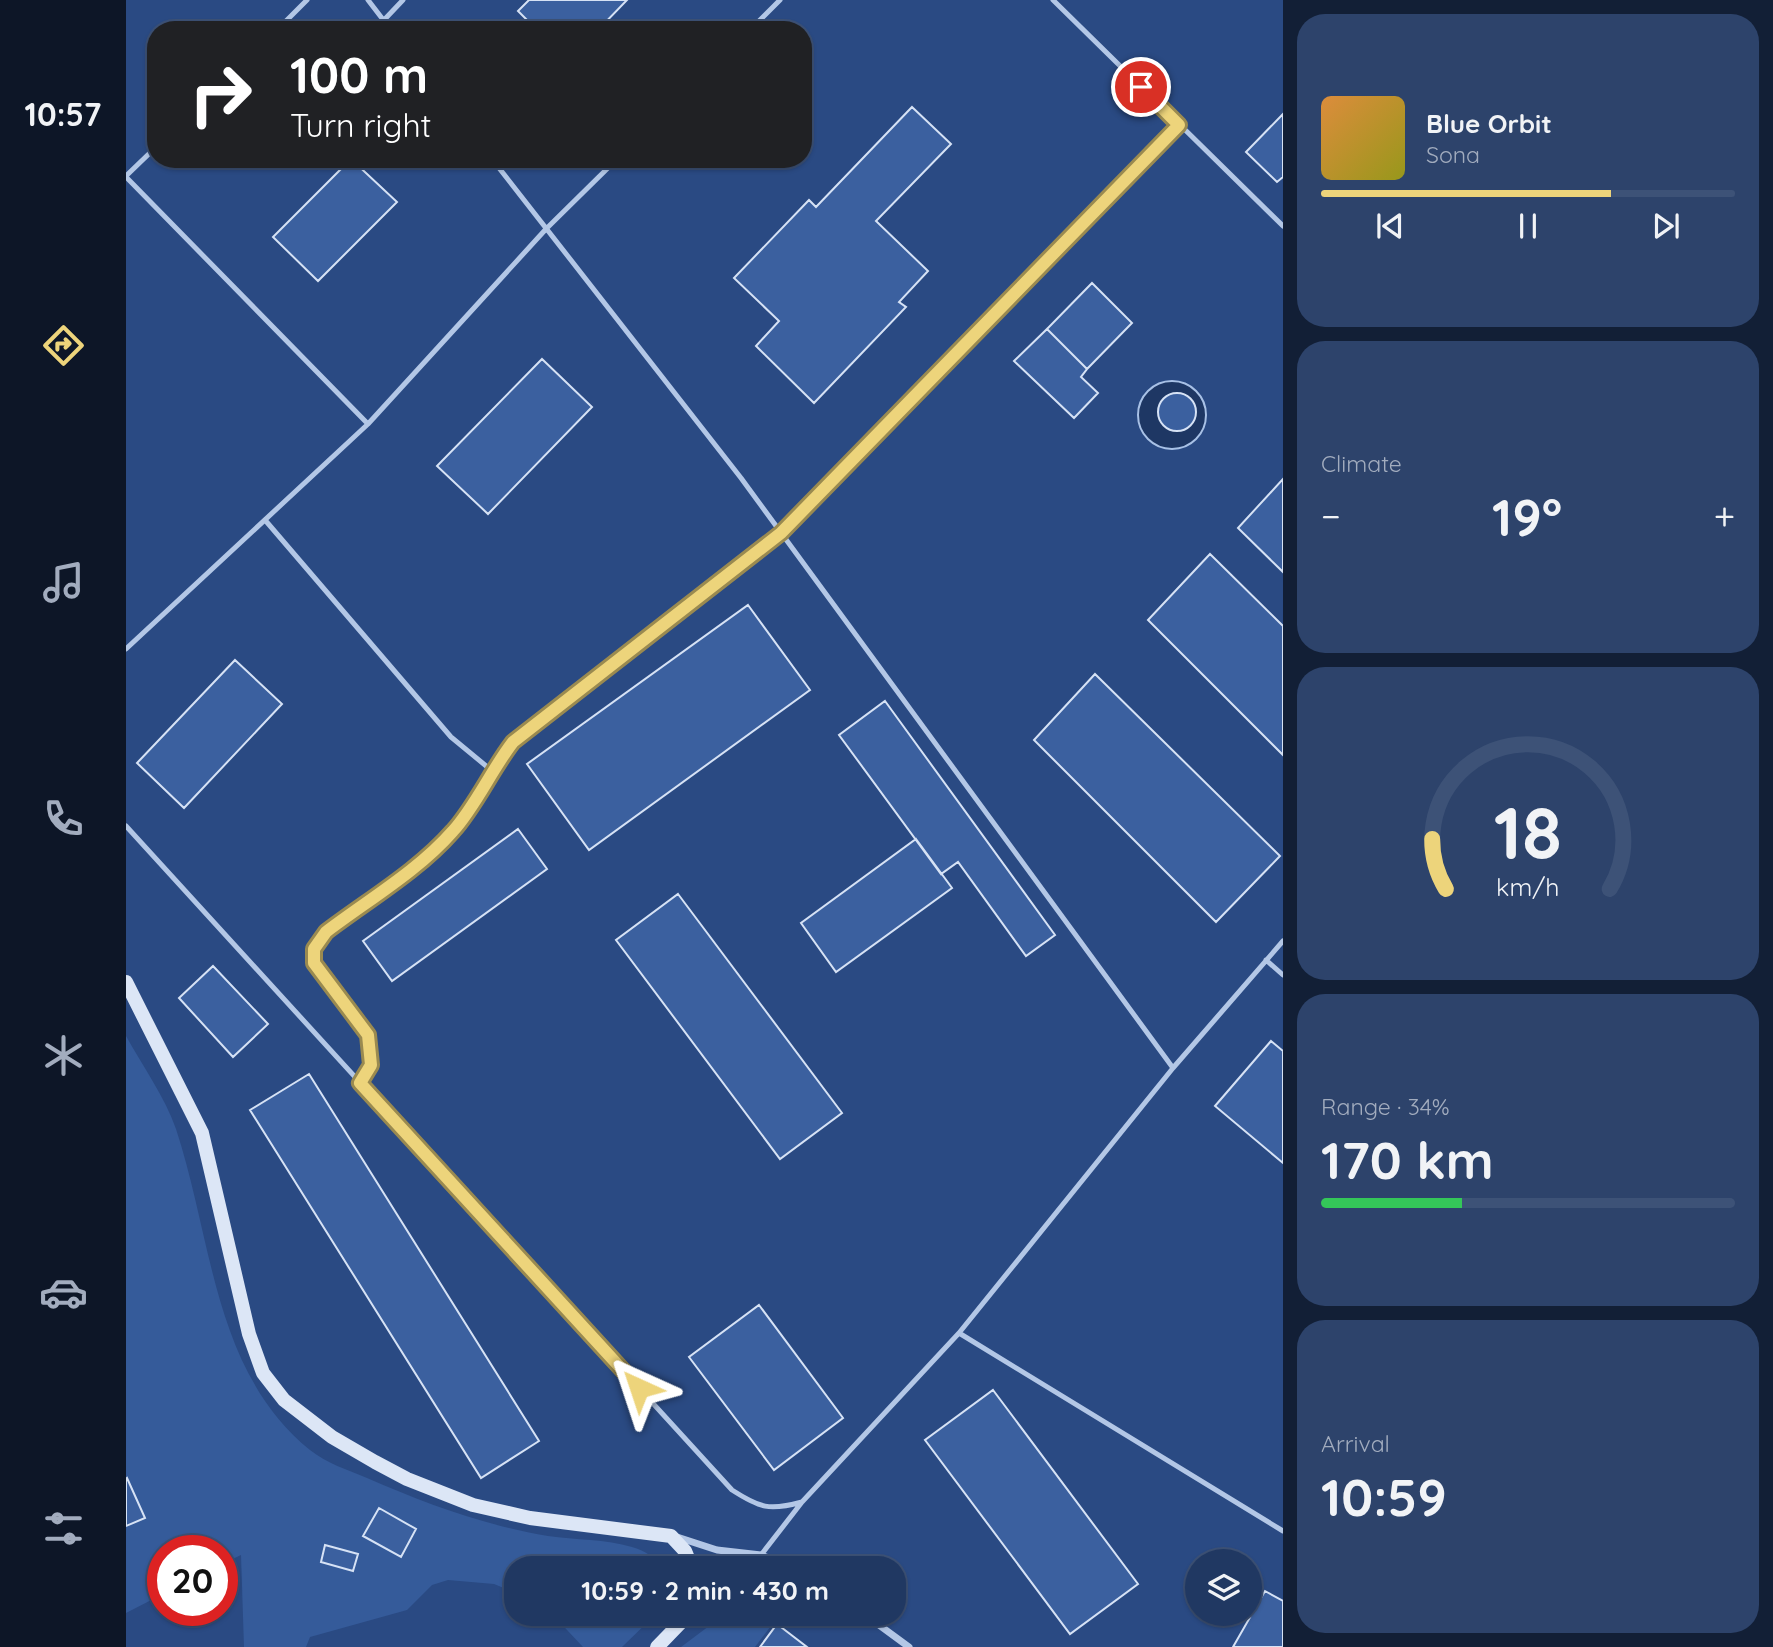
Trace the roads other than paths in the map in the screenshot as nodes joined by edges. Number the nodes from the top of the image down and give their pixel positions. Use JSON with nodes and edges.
{"nodes":[{"id":1,"x":307,"y":0,"type":"edge"},
{"id":2,"x":368,"y":0,"type":"edge"},
{"id":3,"x":403,"y":0,"type":"edge"},
{"id":4,"x":780,"y":0,"type":"edge"},
{"id":5,"x":1053,"y":0,"type":"edge"},
{"id":6,"x":384,"y":20,"type":"joint"},
{"id":7,"x":286,"y":21,"type":"edge"},
{"id":8,"x":759,"y":21,"type":"edge"},
{"id":9,"x":1179,"y":125,"type":"junction"},
{"id":10,"x":147,"y":157,"type":"edge"},
{"id":11,"x":499,"y":168,"type":"edge"},
{"id":12,"x":608,"y":168,"type":"edge"},
{"id":13,"x":126,"y":177,"type":"edge"},
{"id":14,"x":1283,"y":226,"type":"edge"},
{"id":15,"x":547,"y":229,"type":"junction"},
{"id":16,"x":368,"y":424,"type":"junction"},
{"id":17,"x":265,"y":520,"type":"junction"},
{"id":18,"x":781,"y":533,"type":"junction"},
{"id":19,"x":126,"y":649,"type":"edge"},
{"id":20,"x":491,"y":770,"type":"junction"},
{"id":21,"x":126,"y":827,"type":"edge"},
{"id":22,"x":1283,"y":941,"type":"edge"},
{"id":23,"x":1266,"y":960,"type":"junction"},
{"id":24,"x":1283,"y":975,"type":"edge"},
{"id":25,"x":126,"y":982,"type":"edge"},
{"id":26,"x":1173,"y":1068,"type":"junction"},
{"id":27,"x":360,"y":1083,"type":"junction"},
{"id":28,"x":959,"y":1333,"type":"junction"},
{"id":29,"x":802,"y":1502,"type":"junction"},
{"id":30,"x":1283,"y":1531,"type":"edge"},
{"id":31,"x":671,"y":1536,"type":"junction"},
{"id":32,"x":761,"y":1555,"type":"joint"},
{"id":33,"x":687,"y":1556,"type":"edge"},
{"id":34,"x":677,"y":1626,"type":"edge"},
{"id":35,"x":880,"y":1626,"type":"edge"},
{"id":36,"x":657,"y":1647,"type":"edge"},
{"id":37,"x":909,"y":1647,"type":"edge"}],
"edges":[{"from":1,"to":7,"type":"lane"},
{"from":2,"to":6,"type":"lane"},
{"from":3,"to":6,"type":"lane"},
{"from":4,"to":8,"type":"lane"},
{"from":5,"to":9,"type":"lane"},
{"from":9,"to":14,"type":"lane"},
{"from":9,"to":18,"type":"lane"},
{"from":10,"to":13,"type":"lane"},
{"from":11,"to":15,"type":"lane"},
{"from":12,"to":15,"type":"lane"},
{"from":13,"to":16,"type":"lane"},
{"from":15,"to":16,"type":"lane"},
{"from":15,"to":18,"type":"lane"},
{"from":16,"to":17,"type":"lane"},
{"from":17,"to":19,"type":"lane"},
{"from":17,"to":20,"type":"lane"},
{"from":18,"to":20,"type":"lane"},
{"from":18,"to":26,"type":"lane"},
{"from":20,"to":27,"type":"lane"},
{"from":21,"to":27,"type":"lane"},
{"from":22,"to":23,"type":"lane"},
{"from":23,"to":24,"type":"lane"},
{"from":23,"to":26,"type":"lane"},
{"from":25,"to":31,"type":"street"},
{"from":26,"to":28,"type":"lane"},
{"from":27,"to":29,"type":"lane"},
{"from":28,"to":29,"type":"lane"},
{"from":28,"to":30,"type":"lane"},
{"from":29,"to":32,"type":"lane"},
{"from":31,"to":32,"type":"street"},
{"from":31,"to":33,"type":"street"},
{"from":34,"to":36,"type":"street"},
{"from":35,"to":37,"type":"street"}]}
